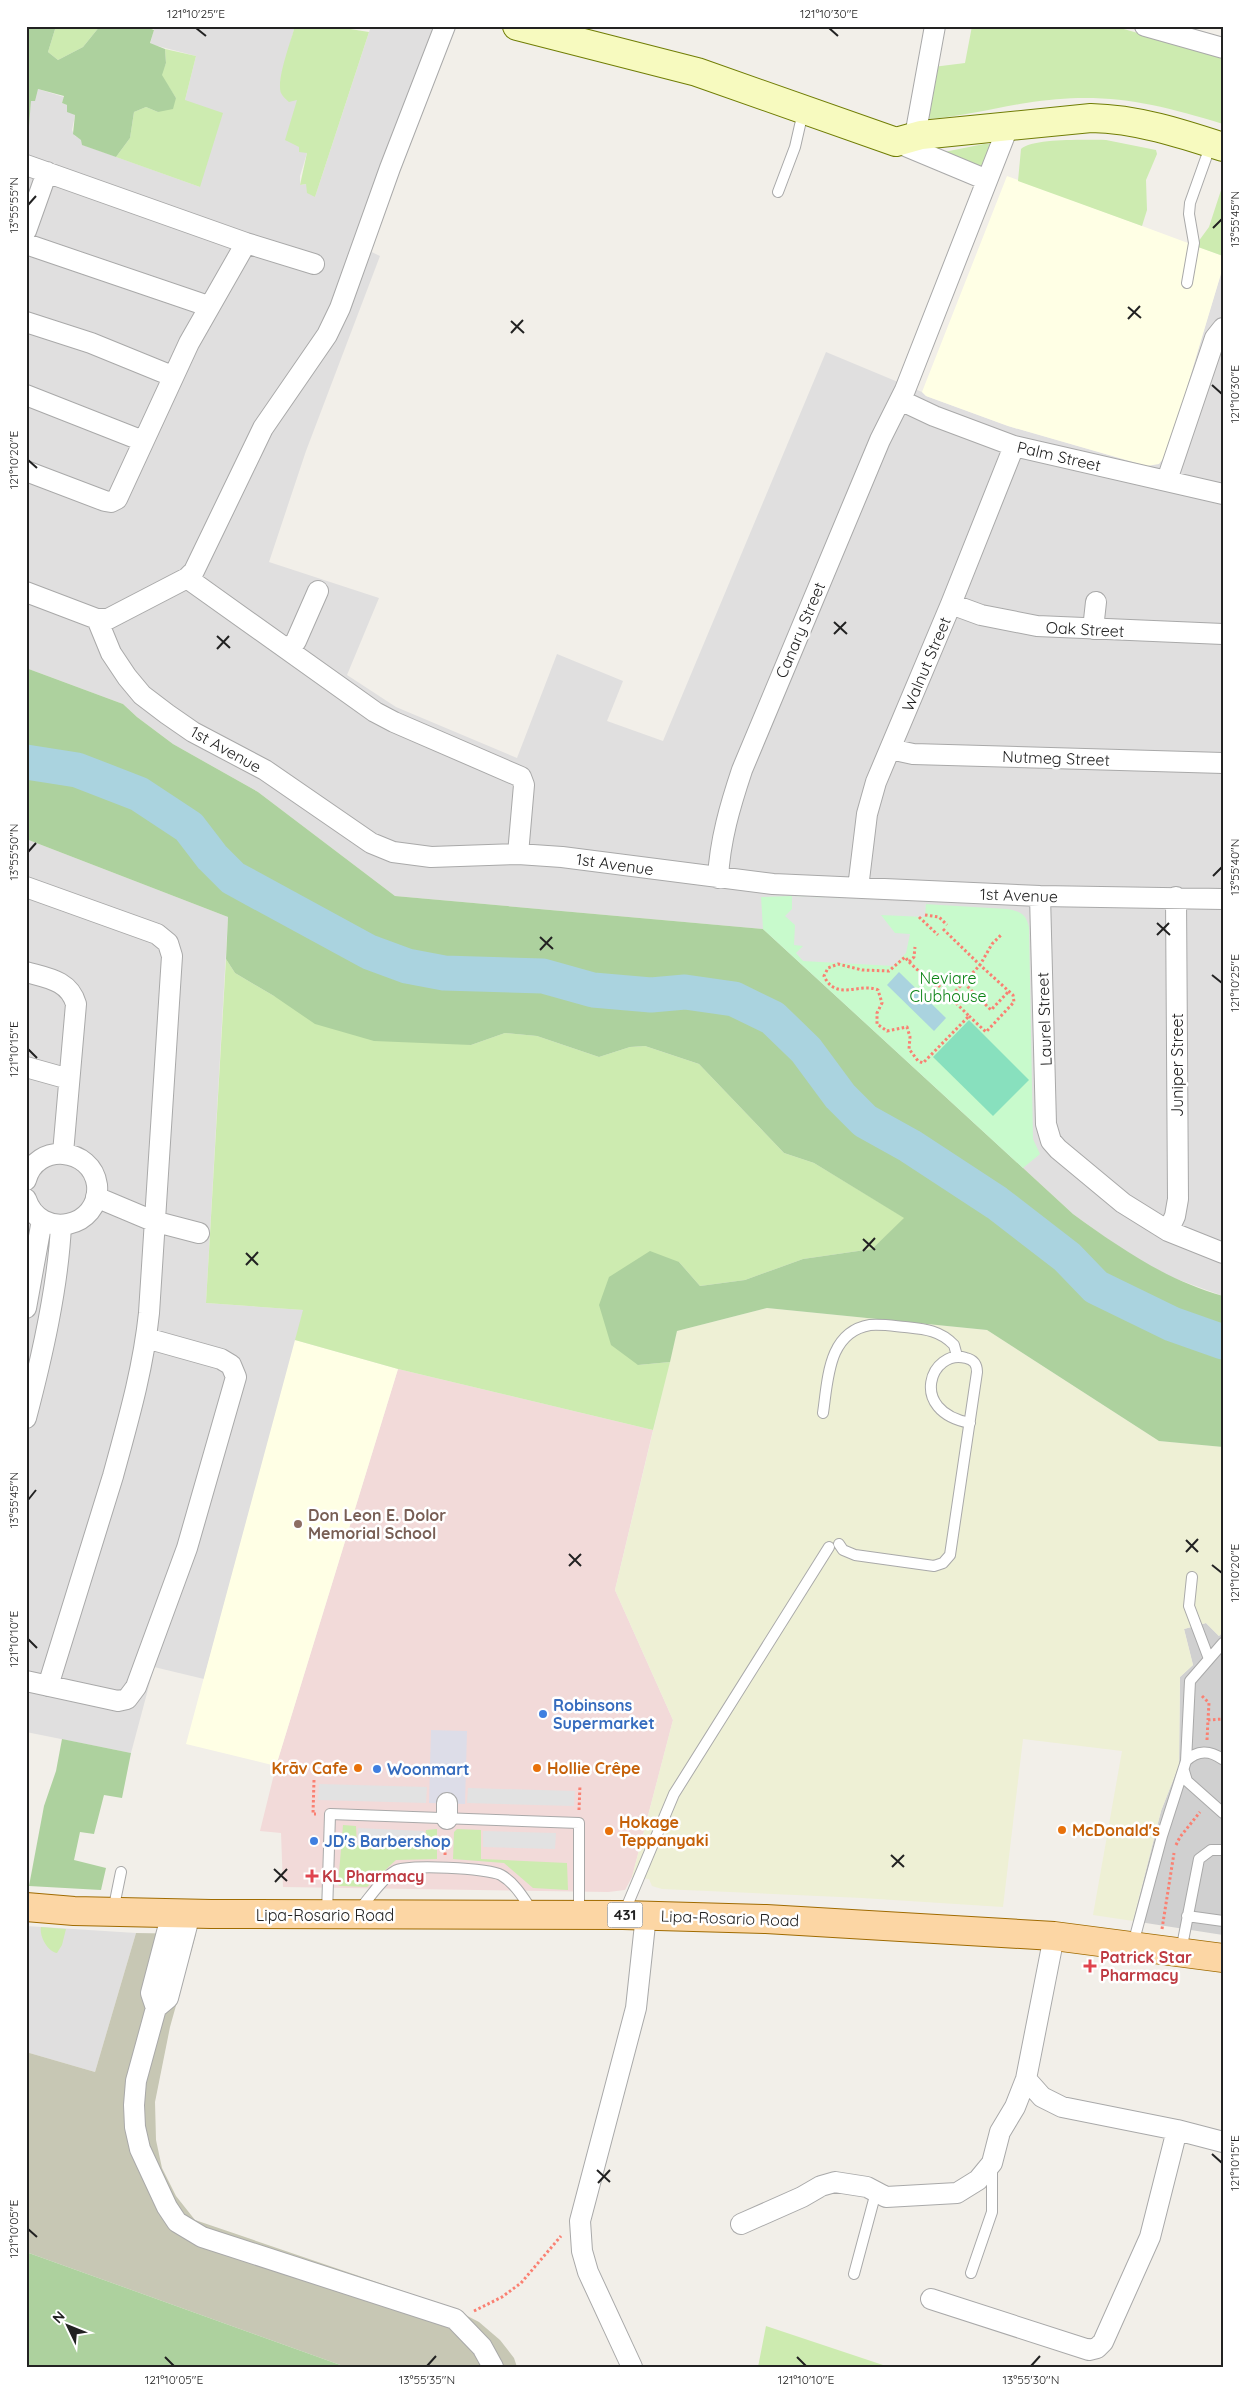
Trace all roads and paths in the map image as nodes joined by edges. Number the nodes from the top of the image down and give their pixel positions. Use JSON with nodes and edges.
{"nodes":[{"id":1,"x":445,"y":26,"type":"edge"},
{"id":2,"x":517,"y":26,"type":"edge"},
{"id":3,"x":936,"y":26,"type":"edge"},
{"id":4,"x":1145,"y":26,"type":"edge"},
{"id":5,"x":1223,"y":48,"type":"edge"},
{"id":6,"x":803,"y":111,"type":"junction"},
{"id":7,"x":1008,"y":127,"type":"junction"},
{"id":8,"x":905,"y":140,"type":"junction"},
{"id":9,"x":1217,"y":145,"type":"edge"},
{"id":10,"x":26,"y":165,"type":"edge"},
{"id":11,"x":47,"y":172,"type":"junction"},
{"id":12,"x":987,"y":180,"type":"junction"},
{"id":13,"x":778,"y":192,"type":"dead end"},
{"id":14,"x":26,"y":230,"type":"edge"},
{"id":15,"x":246,"y":243,"type":"junction"},
{"id":16,"x":26,"y":244,"type":"edge"},
{"id":17,"x":314,"y":264,"type":"dead end"},
{"id":18,"x":1187,"y":283,"type":"dead end"},
{"id":19,"x":208,"y":306,"type":"junction"},
{"id":20,"x":26,"y":322,"type":"edge"},
{"id":21,"x":1223,"y":328,"type":"edge"},
{"id":22,"x":172,"y":376,"type":"junction"},
{"id":23,"x":903,"y":395,"type":"junction"},
{"id":24,"x":26,"y":396,"type":"edge"},
{"id":25,"x":143,"y":440,"type":"junction"},
{"id":26,"x":1014,"y":446,"type":"junction"},
{"id":27,"x":26,"y":471,"type":"edge"},
{"id":28,"x":1167,"y":480,"type":"junction"},
{"id":29,"x":1223,"y":494,"type":"edge"},
{"id":30,"x":187,"y":578,"type":"junction"},
{"id":31,"x":318,"y":591,"type":"dead end"},
{"id":32,"x":26,"y":592,"type":"edge"},
{"id":33,"x":1096,"y":602,"type":"dead end"},
{"id":34,"x":951,"y":604,"type":"junction"},
{"id":35,"x":97,"y":619,"type":"junction"},
{"id":36,"x":1093,"y":629,"type":"junction"},
{"id":37,"x":1223,"y":634,"type":"edge"},
{"id":38,"x":288,"y":650,"type":"junction"},
{"id":39,"x":890,"y":748,"type":"junction"},
{"id":40,"x":1223,"y":763,"type":"edge"},
{"id":41,"x":518,"y":854,"type":"junction"},
{"id":42,"x":718,"y":878,"type":"junction"},
{"id":43,"x":26,"y":887,"type":"edge"},
{"id":44,"x":858,"y":888,"type":"junction"},
{"id":45,"x":1040,"y":896,"type":"junction"},
{"id":46,"x":1176,"y":897,"type":"junction"},
{"id":47,"x":1223,"y":899,"type":"edge"},
{"id":48,"x":925,"y":916,"type":"dead end"},
{"id":49,"x":919,"y":917,"type":"dead end"},
{"id":50,"x":948,"y":925,"type":"dead end"},
{"id":51,"x":943,"y":930,"type":"dead end"},
{"id":52,"x":1002,"y":934,"type":"dead end"},
{"id":53,"x":938,"y":935,"type":"dead end"},
{"id":54,"x":915,"y":947,"type":"dead end"},
{"id":55,"x":909,"y":962,"type":"junction"},
{"id":56,"x":980,"y":966,"type":"junction"},
{"id":57,"x":26,"y":972,"type":"edge"},
{"id":58,"x":964,"y":983,"type":"junction"},
{"id":59,"x":1009,"y":992,"type":"junction"},
{"id":60,"x":950,"y":997,"type":"junction"},
{"id":61,"x":969,"y":1016,"type":"junction"},
{"id":62,"x":26,"y":1066,"type":"edge"},
{"id":63,"x":69,"y":1080,"type":"junction"},
{"id":64,"x":63,"y":1153,"type":"junction"},
{"id":65,"x":27,"y":1177,"type":"edge"},
{"id":66,"x":96,"y":1197,"type":"junction"},
{"id":67,"x":26,"y":1199,"type":"edge"},
{"id":68,"x":153,"y":1221,"type":"junction"},
{"id":69,"x":51,"y":1223,"type":"junction"},
{"id":70,"x":1168,"y":1231,"type":"junction"},
{"id":71,"x":199,"y":1233,"type":"dead end"},
{"id":72,"x":1223,"y":1253,"type":"edge"},
{"id":73,"x":26,"y":1308,"type":"edge"},
{"id":74,"x":146,"y":1338,"type":"junction"},
{"id":75,"x":957,"y":1356,"type":"junction"},
{"id":76,"x":822,"y":1413,"type":"dead end"},
{"id":77,"x":26,"y":1418,"type":"edge"},
{"id":78,"x":970,"y":1423,"type":"junction"},
{"id":79,"x":1192,"y":1577,"type":"dead end"},
{"id":80,"x":1223,"y":1643,"type":"edge"},
{"id":81,"x":1209,"y":1659,"type":"junction"},
{"id":82,"x":26,"y":1681,"type":"edge"},
{"id":83,"x":48,"y":1686,"type":"junction"},
{"id":84,"x":1202,"y":1688,"type":"dead end"},
{"id":85,"x":1223,"y":1719,"type":"edge"},
{"id":86,"x":1208,"y":1720,"type":"junction"},
{"id":87,"x":1206,"y":1752,"type":"junction"},
{"id":88,"x":1222,"y":1759,"type":"edge"},
{"id":89,"x":1185,"y":1766,"type":"junction"},
{"id":90,"x":314,"y":1780,"type":"dead end"},
{"id":91,"x":580,"y":1785,"type":"dead end"},
{"id":92,"x":1204,"y":1808,"type":"dead end"},
{"id":93,"x":447,"y":1811,"type":"junction"},
{"id":94,"x":1223,"y":1813,"type":"edge"},
{"id":95,"x":330,"y":1814,"type":"junction"},
{"id":96,"x":579,"y":1823,"type":"junction"},
{"id":97,"x":1223,"y":1850,"type":"edge"},
{"id":98,"x":445,"y":1868,"type":"junction"},
{"id":99,"x":121,"y":1872,"type":"dead end"},
{"id":100,"x":26,"y":1907,"type":"edge"},
{"id":101,"x":113,"y":1912,"type":"junction"},
{"id":102,"x":181,"y":1913,"type":"junction"},
{"id":103,"x":355,"y":1914,"type":"junction"},
{"id":104,"x":579,"y":1914,"type":"junction"},
{"id":105,"x":327,"y":1915,"type":"junction"},
{"id":106,"x":535,"y":1915,"type":"junction"},
{"id":107,"x":634,"y":1915,"type":"junction"},
{"id":108,"x":1187,"y":1916,"type":"junction"},
{"id":109,"x":1223,"y":1921,"type":"edge"},
{"id":110,"x":1161,"y":1931,"type":"dead end"},
{"id":111,"x":1054,"y":1936,"type":"junction"},
{"id":112,"x":1133,"y":1945,"type":"junction"},
{"id":113,"x":1180,"y":1952,"type":"junction"},
{"id":114,"x":1223,"y":1958,"type":"edge"},
{"id":115,"x":1026,"y":2079,"type":"junction"},
{"id":116,"x":1177,"y":2130,"type":"junction"},
{"id":117,"x":1223,"y":2142,"type":"edge"},
{"id":118,"x":992,"y":2163,"type":"junction"},
{"id":119,"x":876,"y":2192,"type":"junction"},
{"id":120,"x":580,"y":2221,"type":"junction"},
{"id":121,"x":741,"y":2224,"type":"dead end"},
{"id":122,"x":971,"y":2273,"type":"dead end"},
{"id":123,"x":854,"y":2274,"type":"dead end"},
{"id":124,"x":931,"y":2299,"type":"dead end"},
{"id":125,"x":456,"y":2319,"type":"junction"},
{"id":126,"x":493,"y":2367,"type":"edge"},
{"id":127,"x":632,"y":2367,"type":"edge"}],
"edges":[{"from":1,"to":30,"type":"street"},
{"from":2,"to":6,"type":"street"},
{"from":3,"to":8,"type":"street"},
{"from":4,"to":5,"type":"street"},
{"from":6,"to":8,"type":"street"},
{"from":6,"to":13,"type":"lane"},
{"from":7,"to":8,"type":"street"},
{"from":7,"to":9,"type":"street"},
{"from":7,"to":12,"type":"street","name":"Canary Street"},
{"from":8,"to":12,"type":"street"},
{"from":9,"to":18,"type":"lane"},
{"from":10,"to":11,"type":"street"},
{"from":11,"to":14,"type":"street"},
{"from":11,"to":15,"type":"street"},
{"from":12,"to":23,"type":"street","name":"Canary Street"},
{"from":15,"to":17,"type":"street"},
{"from":15,"to":19,"type":"street"},
{"from":16,"to":19,"type":"street"},
{"from":19,"to":22,"type":"street"},
{"from":20,"to":22,"type":"street"},
{"from":21,"to":28,"type":"street"},
{"from":22,"to":25,"type":"street"},
{"from":23,"to":26,"type":"street","name":"Palm Street"},
{"from":23,"to":42,"type":"street","name":"Canary Street"},
{"from":24,"to":25,"type":"street"},
{"from":25,"to":27,"type":"street"},
{"from":26,"to":28,"type":"street","name":"Palm Street"},
{"from":26,"to":34,"type":"street","name":"Walnut Street"},
{"from":28,"to":29,"type":"street","name":"Palm Street"},
{"from":30,"to":35,"type":"street"},
{"from":30,"to":38,"type":"street"},
{"from":31,"to":38,"type":"street"},
{"from":32,"to":35,"type":"street"},
{"from":33,"to":36,"type":"street"},
{"from":34,"to":36,"type":"street","name":"Oak Street"},
{"from":34,"to":39,"type":"street","name":"Walnut Street"},
{"from":35,"to":41,"type":"street","name":"1st Avenue"},
{"from":36,"to":37,"type":"street","name":"Oak Street"},
{"from":38,"to":41,"type":"street"},
{"from":39,"to":40,"type":"street","name":"Nutmeg Street"},
{"from":39,"to":44,"type":"street","name":"Walnut Street"},
{"from":41,"to":42,"type":"street","name":"1st Avenue"},
{"from":42,"to":44,"type":"street","name":"1st Avenue"},
{"from":43,"to":68,"type":"street"},
{"from":44,"to":45,"type":"street","name":"1st Avenue"},
{"from":45,"to":46,"type":"street","name":"1st Avenue"},
{"from":45,"to":70,"type":"street","name":"Laurel Street"},
{"from":46,"to":47,"type":"street","name":"1st Avenue"},
{"from":46,"to":70,"type":"street","name":"Juniper Street"},
{"from":48,"to":50,"type":"path"},
{"from":49,"to":53,"type":"path"},
{"from":51,"to":56,"type":"path"},
{"from":52,"to":56,"type":"path"},
{"from":54,"to":55,"type":"path"},
{"from":55,"to":60,"type":"path"},
{"from":55,"to":61,"type":"path"},
{"from":56,"to":58,"type":"path"},
{"from":56,"to":59,"type":"path"},
{"from":57,"to":63,"type":"street"},
{"from":58,"to":59,"type":"path"},
{"from":58,"to":60,"type":"path"},
{"from":59,"to":61,"type":"path"},
{"from":60,"to":61,"type":"path"},
{"from":62,"to":63,"type":"street"},
{"from":63,"to":64,"type":"street"},
{"from":64,"to":65,"type":"street"},
{"from":64,"to":66,"type":"street"},
{"from":66,"to":68,"type":"street"},
{"from":66,"to":69,"type":"street"},
{"from":67,"to":69,"type":"street"},
{"from":68,"to":71,"type":"street"},
{"from":68,"to":74,"type":"street"},
{"from":69,"to":73,"type":"street"},
{"from":69,"to":77,"type":"street"},
{"from":70,"to":72,"type":"street"},
{"from":74,"to":83,"type":"street"},
{"from":74,"to":83,"type":"street"},
{"from":75,"to":76,"type":"lane"},
{"from":75,"to":78,"type":"lane"},
{"from":75,"to":78,"type":"lane"},
{"from":78,"to":107,"type":"lane"},
{"from":79,"to":81,"type":"lane"},
{"from":80,"to":81,"type":"lane"},
{"from":81,"to":89,"type":"lane"},
{"from":82,"to":83,"type":"street"},
{"from":84,"to":86,"type":"path"},
{"from":85,"to":86,"type":"path"},
{"from":86,"to":87,"type":"path"},
{"from":87,"to":88,"type":"lane"},
{"from":87,"to":89,"type":"lane"},
{"from":89,"to":94,"type":"lane"},
{"from":89,"to":112,"type":"lane"},
{"from":90,"to":95,"type":"path"},
{"from":91,"to":96,"type":"path"},
{"from":92,"to":110,"type":"path"},
{"from":93,"to":95,"type":"lane"},
{"from":93,"to":96,"type":"lane"},
{"from":93,"to":98,"type":"path"},
{"from":95,"to":105,"type":"lane"},
{"from":96,"to":104,"type":"lane"},
{"from":97,"to":108,"type":"lane"},
{"from":98,"to":103,"type":"lane"},
{"from":98,"to":106,"type":"lane"},
{"from":99,"to":101,"type":"lane"},
{"from":100,"to":101,"type":"main road","name":"Lipa-Rosario Road","number":"431"},
{"from":101,"to":102,"type":"main road","name":"Lipa-Rosario Road","number":"431"},
{"from":102,"to":105,"type":"main road","name":"Lipa-Rosario Road","number":"431"},
{"from":102,"to":125,"type":"street"},
{"from":103,"to":105,"type":"main road","name":"Lipa-Rosario Road","number":"431"},
{"from":103,"to":106,"type":"main road","name":"Lipa-Rosario Road","number":"431"},
{"from":104,"to":106,"type":"main road","name":"Lipa-Rosario Road","number":"431"},
{"from":104,"to":107,"type":"main road","name":"Lipa-Rosario Road","number":"431"},
{"from":107,"to":111,"type":"main road","name":"Lipa-Rosario Road","number":"431"},
{"from":107,"to":120,"type":"street"},
{"from":108,"to":109,"type":"lane"},
{"from":108,"to":113,"type":"lane"},
{"from":111,"to":112,"type":"main road","name":"Lipa-Rosario Road","number":"431"},
{"from":111,"to":115,"type":"street"},
{"from":112,"to":113,"type":"main road","name":"Lipa-Rosario Road","number":"431"},
{"from":113,"to":114,"type":"main road","name":"Lipa-Rosario Road","number":"431"},
{"from":115,"to":116,"type":"street"},
{"from":115,"to":118,"type":"street"},
{"from":116,"to":117,"type":"street"},
{"from":116,"to":124,"type":"street"},
{"from":118,"to":119,"type":"street"},
{"from":118,"to":122,"type":"lane"},
{"from":119,"to":121,"type":"street"},
{"from":119,"to":123,"type":"lane"},
{"from":120,"to":125,"type":"path"},
{"from":120,"to":127,"type":"street"},
{"from":125,"to":126,"type":"street"}]}
